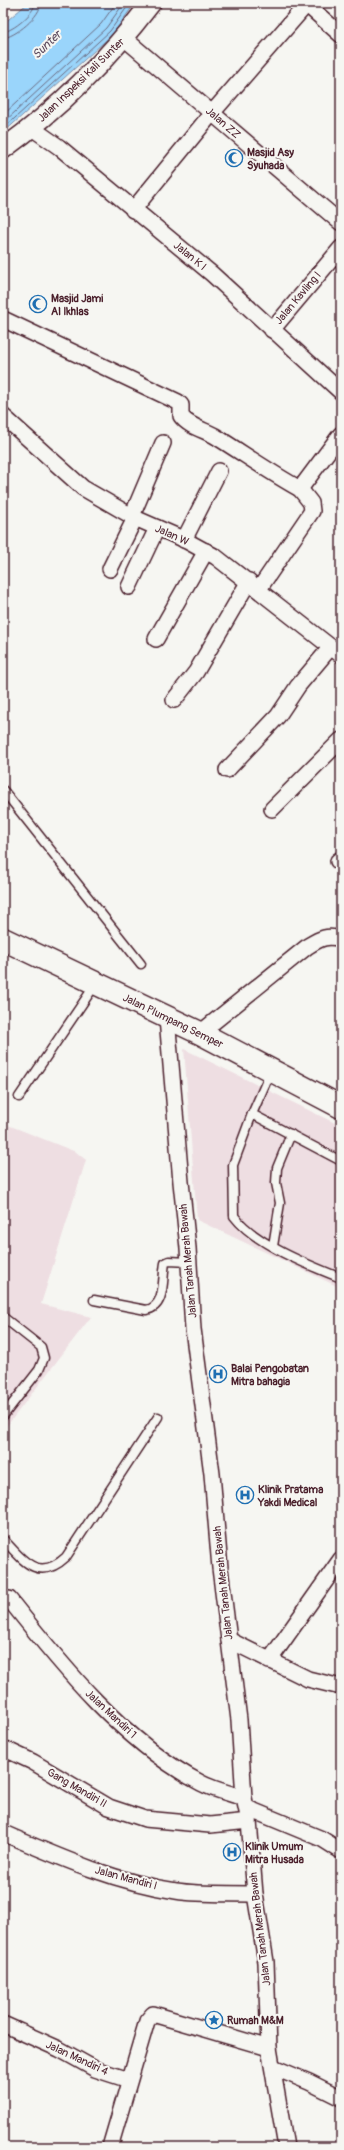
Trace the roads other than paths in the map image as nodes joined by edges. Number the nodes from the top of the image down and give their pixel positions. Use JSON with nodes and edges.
{"nodes":[{"id":1,"x":151,"y":3,"type":"edge"},
{"id":2,"x":306,"y":4,"type":"edge"},
{"id":3,"x":341,"y":35,"type":"edge"},
{"id":4,"x":124,"y":38,"type":"junction"},
{"id":5,"x":212,"y":113,"type":"junction"},
{"id":6,"x":32,"y":128,"type":"junction"},
{"id":7,"x":3,"y":148,"type":"edge"},
{"id":8,"x":133,"y":210,"type":"junction"},
{"id":9,"x":341,"y":223,"type":"edge"},
{"id":10,"x":341,"y":248,"type":"edge"},
{"id":11,"x":3,"y":319,"type":"edge"},
{"id":12,"x":272,"y":330,"type":"junction"},
{"id":13,"x":341,"y":392,"type":"edge"},
{"id":14,"x":3,"y":416,"type":"edge"},
{"id":15,"x":341,"y":434,"type":"edge"},
{"id":16,"x":163,"y":443,"type":"dead end"},
{"id":17,"x":220,"y":471,"type":"dead end"},
{"id":18,"x":300,"y":489,"type":"junction"},
{"id":19,"x":134,"y":517,"type":"junction"},
{"id":20,"x":158,"y":528,"type":"junction"},
{"id":21,"x":184,"y":540,"type":"junction"},
{"id":22,"x":206,"y":551,"type":"junction"},
{"id":23,"x":110,"y":570,"type":"dead end"},
{"id":24,"x":254,"y":585,"type":"junction"},
{"id":25,"x":129,"y":587,"type":"dead end"},
{"id":26,"x":156,"y":639,"type":"dead end"},
{"id":27,"x":336,"y":651,"type":"edge"},
{"id":28,"x":174,"y":700,"type":"dead end"},
{"id":29,"x":341,"y":740,"type":"edge"},
{"id":30,"x":227,"y":770,"type":"dead end"},
{"id":31,"x":3,"y":790,"type":"edge"},
{"id":32,"x":272,"y":809,"type":"dead end"},
{"id":33,"x":3,"y":939,"type":"edge"},
{"id":34,"x":341,"y":939,"type":"edge"},
{"id":35,"x":141,"y":964,"type":"dead end"},
{"id":36,"x":96,"y":984,"type":"junction"},
{"id":37,"x":167,"y":1018,"type":"junction"},
{"id":38,"x":200,"y":1033,"type":"junction"},
{"id":39,"x":272,"y":1070,"type":"junction"},
{"id":40,"x":19,"y":1097,"type":"dead end"},
{"id":41,"x":341,"y":1107,"type":"edge"},
{"id":42,"x":252,"y":1114,"type":"junction"},
{"id":43,"x":290,"y":1134,"type":"junction"},
{"id":44,"x":341,"y":1160,"type":"edge"},
{"id":45,"x":273,"y":1246,"type":"junction"},
{"id":46,"x":189,"y":1262,"type":"junction"},
{"id":47,"x":341,"y":1278,"type":"edge"},
{"id":48,"x":94,"y":1300,"type":"dead end"},
{"id":49,"x":3,"y":1317,"type":"edge"},
{"id":50,"x":3,"y":1416,"type":"edge"},
{"id":51,"x":158,"y":1417,"type":"dead end"},
{"id":52,"x":3,"y":1539,"type":"edge"},
{"id":53,"x":341,"y":1559,"type":"edge"},
{"id":54,"x":3,"y":1599,"type":"edge"},
{"id":55,"x":229,"y":1640,"type":"junction"},
{"id":56,"x":269,"y":1661,"type":"junction"},
{"id":57,"x":341,"y":1687,"type":"edge"},
{"id":58,"x":3,"y":1748,"type":"edge"},
{"id":59,"x":247,"y":1809,"type":"junction"},
{"id":60,"x":3,"y":1833,"type":"edge"},
{"id":61,"x":341,"y":1851,"type":"edge"},
{"id":62,"x":255,"y":1894,"type":"junction"},
{"id":63,"x":3,"y":2024,"type":"edge"},
{"id":64,"x":270,"y":2048,"type":"junction"},
{"id":65,"x":273,"y":2067,"type":"junction"},
{"id":66,"x":129,"y":2080,"type":"junction"},
{"id":67,"x":341,"y":2098,"type":"edge"},
{"id":68,"x":110,"y":2147,"type":"edge"},
{"id":69,"x":286,"y":2147,"type":"edge"}],
"edges":[{"from":1,"to":4,"type":"street","name":"Jalan Inspeksi Kali Sunter"},
{"from":2,"to":3,"type":"street"},
{"from":2,"to":5,"type":"street"},
{"from":4,"to":5,"type":"street","name":"Jalan ZZ"},
{"from":4,"to":6,"type":"street","name":"Jalan Inspeksi Kali Sunter"},
{"from":5,"to":8,"type":"street"},
{"from":5,"to":9,"type":"street","name":"Jalan ZZ"},
{"from":6,"to":7,"type":"street","name":"Jalan Inspeksi Kali Sunter"},
{"from":6,"to":8,"type":"street","name":"Jalan K I"},
{"from":8,"to":12,"type":"street","name":"Jalan K I"},
{"from":10,"to":12,"type":"street","name":"Jalan Kavling I"},
{"from":11,"to":18,"type":"street"},
{"from":12,"to":13,"type":"street","name":"Jalan K I"},
{"from":14,"to":19,"type":"street","name":"Jalan W"},
{"from":15,"to":18,"type":"street"},
{"from":16,"to":19,"type":"street"},
{"from":17,"to":21,"type":"street"},
{"from":18,"to":24,"type":"street"},
{"from":19,"to":20,"type":"street","name":"Jalan W"},
{"from":19,"to":23,"type":"street"},
{"from":20,"to":21,"type":"street","name":"Jalan W"},
{"from":20,"to":25,"type":"street"},
{"from":21,"to":22,"type":"street","name":"Jalan W"},
{"from":22,"to":24,"type":"street","name":"Jalan W"},
{"from":22,"to":26,"type":"street"},
{"from":24,"to":27,"type":"street","name":"Jalan W"},
{"from":24,"to":28,"type":"street"},
{"from":27,"to":30,"type":"street"},
{"from":29,"to":32,"type":"street"},
{"from":31,"to":35,"type":"lane"},
{"from":33,"to":36,"type":"main road","name":"Jalan Plumpang Semper"},
{"from":34,"to":38,"type":"street"},
{"from":36,"to":37,"type":"main road","name":"Jalan Plumpang Semper"},
{"from":36,"to":40,"type":"lane"},
{"from":37,"to":38,"type":"main road","name":"Jalan Plumpang Semper"},
{"from":37,"to":46,"type":"street","name":"Jalan Tanah Merah Bawah"},
{"from":38,"to":39,"type":"main road","name":"Jalan Plumpang Semper"},
{"from":39,"to":41,"type":"main road","name":"Jalan Plumpang Semper"},
{"from":39,"to":42,"type":"lane"},
{"from":42,"to":43,"type":"lane"},
{"from":42,"to":45,"type":"lane"},
{"from":43,"to":44,"type":"lane"},
{"from":43,"to":45,"type":"lane"},
{"from":45,"to":47,"type":"lane"},
{"from":46,"to":48,"type":"lane"},
{"from":46,"to":55,"type":"street","name":"Jalan Tanah Merah Bawah"},
{"from":49,"to":50,"type":"lane"},
{"from":51,"to":52,"type":"lane"},
{"from":53,"to":56,"type":"street"},
{"from":54,"to":59,"type":"street","name":"Jalan Mandiri 1"},
{"from":55,"to":56,"type":"street"},
{"from":55,"to":59,"type":"street","name":"Jalan Tanah Merah Bawah"},
{"from":56,"to":57,"type":"street"},
{"from":58,"to":59,"type":"street","name":"Gang Mandiri II"},
{"from":59,"to":61,"type":"street"},
{"from":59,"to":62,"type":"street","name":"Jalan Tanah Merah Bawah"},
{"from":60,"to":62,"type":"street","name":"Jalan Mandiri I"},
{"from":62,"to":64,"type":"street","name":"Jalan Tanah Merah Bawah"},
{"from":63,"to":66,"type":"street","name":"Jalan Mandiri 4"},
{"from":64,"to":65,"type":"street","name":"Jalan Tanah Merah Bawah"},
{"from":64,"to":66,"type":"street"},
{"from":65,"to":67,"type":"street"},
{"from":65,"to":69,"type":"street","name":"Jalan Tanah Merah Bawah"},
{"from":66,"to":68,"type":"street"}]}
